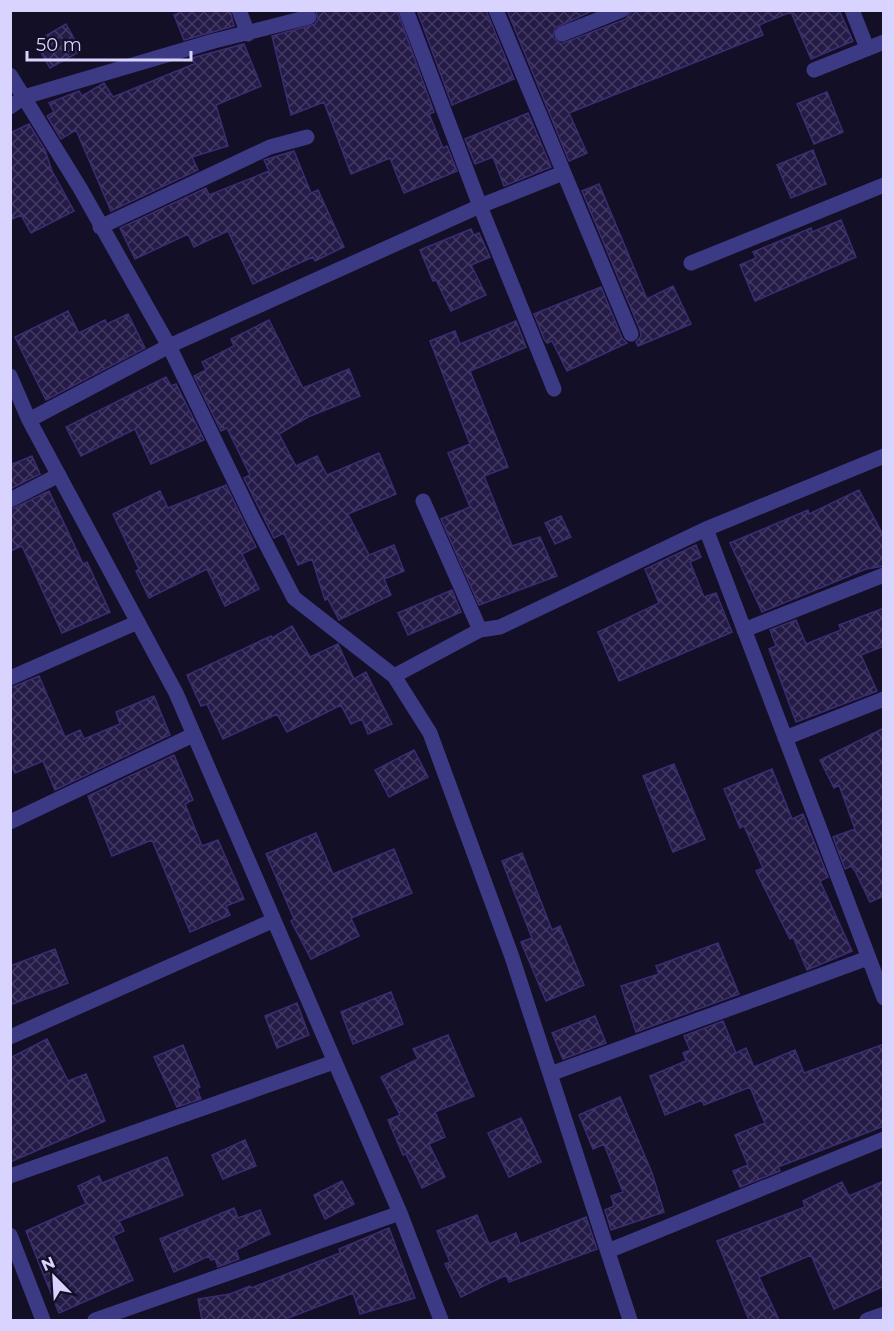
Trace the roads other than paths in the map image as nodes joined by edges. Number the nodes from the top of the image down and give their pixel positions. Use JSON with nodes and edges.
{"nodes":[{"id":1,"x":239,"y":10,"type":"edge"},
{"id":2,"x":406,"y":10,"type":"edge"},
{"id":3,"x":496,"y":10,"type":"edge"},
{"id":4,"x":622,"y":10,"type":"edge"},
{"id":5,"x":852,"y":10,"type":"edge"},
{"id":6,"x":309,"y":17,"type":"dead end"},
{"id":7,"x":248,"y":34,"type":"junction"},
{"id":8,"x":562,"y":34,"type":"dead end"},
{"id":9,"x":884,"y":42,"type":"edge"},
{"id":10,"x":867,"y":48,"type":"junction"},
{"id":11,"x":814,"y":70,"type":"dead end"},
{"id":12,"x":10,"y":75,"type":"edge"},
{"id":13,"x":24,"y":97,"type":"junction"},
{"id":14,"x":10,"y":107,"type":"edge"},
{"id":15,"x":307,"y":137,"type":"dead end"},
{"id":16,"x":563,"y":172,"type":"junction"},
{"id":17,"x":884,"y":185,"type":"edge"},
{"id":18,"x":480,"y":206,"type":"junction"},
{"id":19,"x":100,"y":227,"type":"junction"},
{"id":20,"x":691,"y":263,"type":"dead end"},
{"id":21,"x":631,"y":334,"type":"dead end"},
{"id":22,"x":169,"y":346,"type":"junction"},
{"id":23,"x":10,"y":376,"type":"edge"},
{"id":24,"x":554,"y":389,"type":"dead end"},
{"id":25,"x":29,"y":420,"type":"junction"},
{"id":26,"x":884,"y":456,"type":"edge"},
{"id":27,"x":59,"y":475,"type":"junction"},
{"id":28,"x":10,"y":500,"type":"edge"},
{"id":29,"x":423,"y":501,"type":"dead end"},
{"id":30,"x":706,"y":529,"type":"junction"},
{"id":31,"x":884,"y":575,"type":"edge"},
{"id":32,"x":138,"y":622,"type":"junction"},
{"id":33,"x":480,"y":630,"type":"junction"},
{"id":34,"x":744,"y":630,"type":"junction"},
{"id":35,"x":394,"y":676,"type":"junction"},
{"id":36,"x":10,"y":678,"type":"edge"},
{"id":37,"x":884,"y":699,"type":"edge"},
{"id":38,"x":194,"y":735,"type":"junction"},
{"id":39,"x":785,"y":738,"type":"junction"},
{"id":40,"x":10,"y":822,"type":"edge"},
{"id":41,"x":272,"y":921,"type":"junction"},
{"id":42,"x":868,"y":958,"type":"junction"},
{"id":43,"x":880,"y":976,"type":"edge"},
{"id":44,"x":884,"y":999,"type":"edge"},
{"id":45,"x":10,"y":1037,"type":"edge"},
{"id":46,"x":334,"y":1062,"type":"junction"},
{"id":47,"x":550,"y":1074,"type":"junction"},
{"id":48,"x":884,"y":1139,"type":"edge"},
{"id":49,"x":10,"y":1176,"type":"edge"},
{"id":50,"x":400,"y":1213,"type":"junction"},
{"id":51,"x":10,"y":1235,"type":"edge"},
{"id":52,"x":608,"y":1251,"type":"junction"},
{"id":53,"x":884,"y":1314,"type":"edge"},
{"id":54,"x":43,"y":1320,"type":"edge"},
{"id":55,"x":95,"y":1320,"type":"edge"},
{"id":56,"x":441,"y":1320,"type":"edge"},
{"id":57,"x":630,"y":1320,"type":"edge"},
{"id":58,"x":867,"y":1320,"type":"edge"}],
"edges":[{"from":1,"to":7,"type":"street"},
{"from":2,"to":18,"type":"street"},
{"from":3,"to":16,"type":"street"},
{"from":4,"to":8,"type":"street"},
{"from":5,"to":10,"type":"street"},
{"from":6,"to":7,"type":"street"},
{"from":7,"to":13,"type":"street"},
{"from":9,"to":10,"type":"street"},
{"from":10,"to":11,"type":"street"},
{"from":12,"to":13,"type":"street"},
{"from":13,"to":14,"type":"street"},
{"from":13,"to":19,"type":"street"},
{"from":15,"to":19,"type":"street"},
{"from":16,"to":18,"type":"street"},
{"from":16,"to":21,"type":"street"},
{"from":17,"to":20,"type":"street"},
{"from":18,"to":22,"type":"street"},
{"from":18,"to":24,"type":"street"},
{"from":19,"to":22,"type":"street"},
{"from":22,"to":25,"type":"street"},
{"from":22,"to":35,"type":"street"},
{"from":23,"to":25,"type":"street"},
{"from":25,"to":27,"type":"street"},
{"from":26,"to":30,"type":"street"},
{"from":27,"to":28,"type":"street"},
{"from":27,"to":32,"type":"street"},
{"from":29,"to":33,"type":"street"},
{"from":30,"to":33,"type":"street"},
{"from":30,"to":34,"type":"street"},
{"from":31,"to":34,"type":"street"},
{"from":32,"to":36,"type":"street"},
{"from":32,"to":38,"type":"street"},
{"from":33,"to":35,"type":"street"},
{"from":34,"to":39,"type":"street"},
{"from":35,"to":47,"type":"street"},
{"from":37,"to":39,"type":"street"},
{"from":38,"to":40,"type":"street"},
{"from":38,"to":41,"type":"street"},
{"from":39,"to":42,"type":"street"},
{"from":41,"to":45,"type":"street"},
{"from":41,"to":46,"type":"street"},
{"from":42,"to":43,"type":"street"},
{"from":42,"to":47,"type":"street"},
{"from":43,"to":44,"type":"street"},
{"from":46,"to":49,"type":"street"},
{"from":46,"to":50,"type":"street"},
{"from":47,"to":52,"type":"street"},
{"from":48,"to":52,"type":"street"},
{"from":50,"to":55,"type":"street"},
{"from":50,"to":56,"type":"street"},
{"from":51,"to":54,"type":"street"},
{"from":52,"to":57,"type":"street"},
{"from":53,"to":58,"type":"street"}]}
